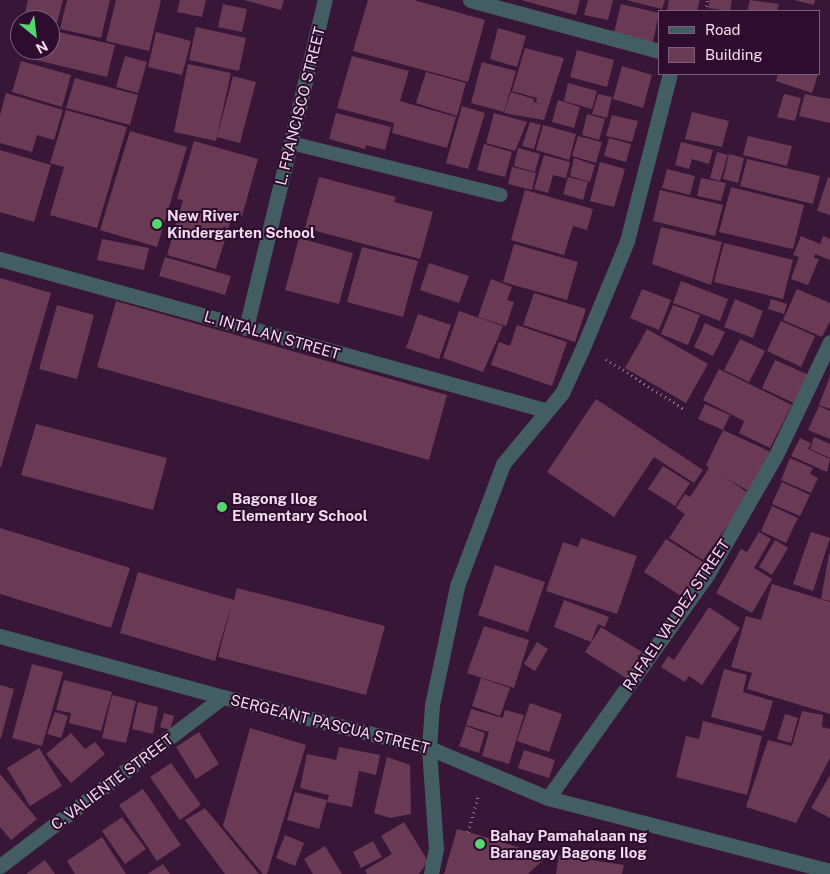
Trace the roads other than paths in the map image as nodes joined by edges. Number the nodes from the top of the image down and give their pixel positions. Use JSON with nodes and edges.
{"nodes":[{"id":1,"x":325,"y":0,"type":"edge"},
{"id":2,"x":470,"y":0,"type":"edge"},
{"id":3,"x":658,"y":51,"type":"edge"},
{"id":4,"x":670,"y":75,"type":"edge"},
{"id":5,"x":291,"y":143,"type":"junction"},
{"id":6,"x":501,"y":195,"type":"dead end"},
{"id":7,"x":0,"y":259,"type":"edge"},
{"id":8,"x":246,"y":328,"type":"junction"},
{"id":9,"x":830,"y":342,"type":"edge"},
{"id":10,"x":545,"y":410,"type":"junction"},
{"id":11,"x":0,"y":636,"type":"edge"},
{"id":12,"x":223,"y":697,"type":"junction"},
{"id":13,"x":429,"y":748,"type":"junction"},
{"id":14,"x":548,"y":798,"type":"junction"},
{"id":15,"x":0,"y":866,"type":"edge"},
{"id":16,"x":830,"y":872,"type":"edge"},
{"id":17,"x":431,"y":874,"type":"edge"}],
"edges":[{"from":1,"to":5,"type":"street","name":"L. FRANCISCO STREET"},
{"from":2,"to":3,"type":"street"},
{"from":4,"to":10,"type":"street"},
{"from":5,"to":6,"type":"lane"},
{"from":5,"to":8,"type":"street","name":"L. FRANCISCO STREET"},
{"from":7,"to":8,"type":"street","name":"L. INTALAN STREET"},
{"from":8,"to":10,"type":"street","name":"L. INTALAN STREET"},
{"from":9,"to":14,"type":"street","name":"RAFAEL VALDEZ STREET"},
{"from":10,"to":13,"type":"street"},
{"from":11,"to":12,"type":"street","name":"SERGEANT PASCUA STREET"},
{"from":12,"to":13,"type":"street","name":"SERGEANT PASCUA STREET"},
{"from":12,"to":15,"type":"street","name":"C. VALIENTE STREET"},
{"from":13,"to":14,"type":"street","name":"SERGEANT PASCUA STREET"},
{"from":13,"to":17,"type":"street"},
{"from":14,"to":16,"type":"street","name":"SERGEANT PASCUA STREET"}]}
